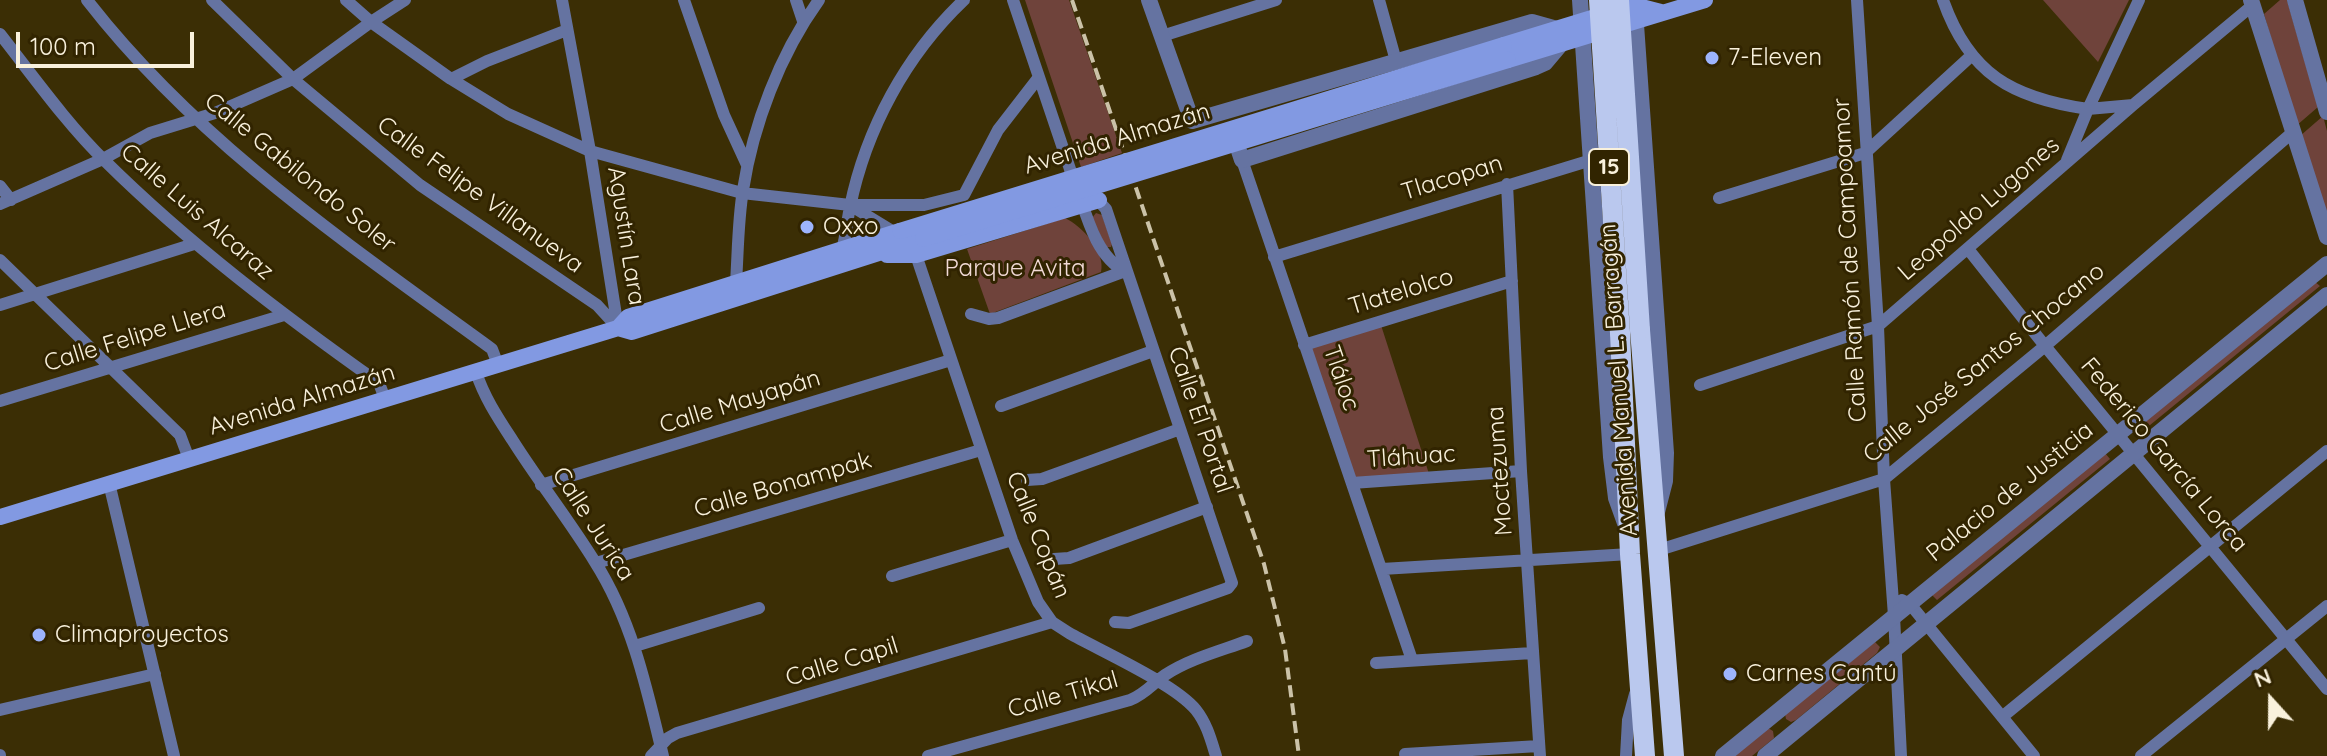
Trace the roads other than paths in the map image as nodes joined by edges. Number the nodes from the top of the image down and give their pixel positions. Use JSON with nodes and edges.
{"nodes":[{"id":1,"x":87,"y":0,"type":"edge"},
{"id":2,"x":212,"y":0,"type":"edge"},
{"id":3,"x":346,"y":0,"type":"edge"},
{"id":4,"x":405,"y":0,"type":"edge"},
{"id":5,"x":562,"y":0,"type":"edge"},
{"id":6,"x":684,"y":0,"type":"edge"},
{"id":7,"x":796,"y":0,"type":"edge"},
{"id":8,"x":819,"y":0,"type":"edge"},
{"id":9,"x":964,"y":0,"type":"edge"},
{"id":10,"x":1013,"y":0,"type":"edge"},
{"id":11,"x":1149,"y":0,"type":"edge"},
{"id":12,"x":1276,"y":0,"type":"edge"},
{"id":13,"x":1379,"y":0,"type":"edge"},
{"id":14,"x":1580,"y":0,"type":"edge"},
{"id":15,"x":1599,"y":0,"type":"edge"},
{"id":16,"x":1705,"y":0,"type":"edge"},
{"id":17,"x":1857,"y":0,"type":"edge"},
{"id":18,"x":1943,"y":0,"type":"edge"},
{"id":19,"x":2139,"y":0,"type":"edge"},
{"id":20,"x":2295,"y":0,"type":"edge"},
{"id":21,"x":2252,"y":3,"type":"edge"},
{"id":22,"x":1631,"y":6,"type":"edge"},
{"id":23,"x":803,"y":21,"type":"junction"},
{"id":24,"x":371,"y":22,"type":"junction"},
{"id":25,"x":1582,"y":29,"type":"junction"},
{"id":26,"x":567,"y":30,"type":"junction"},
{"id":27,"x":0,"y":34,"type":"edge"},
{"id":28,"x":1162,"y":36,"type":"junction"},
{"id":29,"x":1559,"y":36,"type":"junction"},
{"id":30,"x":1506,"y":52,"type":"junction"},
{"id":31,"x":1971,"y":56,"type":"junction"},
{"id":32,"x":1396,"y":61,"type":"junction"},
{"id":33,"x":1039,"y":77,"type":"junction"},
{"id":34,"x":293,"y":79,"type":"junction"},
{"id":35,"x":451,"y":79,"type":"junction"},
{"id":36,"x":1296,"y":92,"type":"junction"},
{"id":37,"x":2133,"y":105,"type":"junction"},
{"id":38,"x":2326,"y":108,"type":"edge"},
{"id":39,"x":2088,"y":109,"type":"junction"},
{"id":40,"x":1227,"y":112,"type":"junction"},
{"id":41,"x":195,"y":119,"type":"junction"},
{"id":42,"x":2293,"y":132,"type":"junction"},
{"id":43,"x":1312,"y":138,"type":"junction"},
{"id":44,"x":1643,"y":146,"type":"junction"},
{"id":45,"x":590,"y":151,"type":"junction"},
{"id":46,"x":1865,"y":153,"type":"junction"},
{"id":47,"x":103,"y":159,"type":"junction"},
{"id":48,"x":1242,"y":160,"type":"junction"},
{"id":49,"x":1589,"y":160,"type":"junction"},
{"id":50,"x":2065,"y":164,"type":"junction"},
{"id":51,"x":747,"y":165,"type":"junction"},
{"id":52,"x":1507,"y":184,"type":"junction"},
{"id":53,"x":0,"y":186,"type":"edge"},
{"id":54,"x":742,"y":193,"type":"junction"},
{"id":55,"x":1719,"y":198,"type":"dead end"},
{"id":56,"x":6,"y":202,"type":"edge"},
{"id":57,"x":1090,"y":202,"type":"junction"},
{"id":58,"x":850,"y":205,"type":"junction"},
{"id":59,"x":897,"y":231,"type":"junction"},
{"id":60,"x":2327,"y":237,"type":"edge"},
{"id":61,"x":194,"y":244,"type":"junction"},
{"id":62,"x":918,"y":245,"type":"junction"},
{"id":63,"x":1968,"y":249,"type":"junction"},
{"id":64,"x":842,"y":250,"type":"junction"},
{"id":65,"x":1274,"y":257,"type":"junction"},
{"id":66,"x":0,"y":260,"type":"edge"},
{"id":67,"x":2327,"y":264,"type":"edge"},
{"id":68,"x":1125,"y":271,"type":"junction"},
{"id":69,"x":1512,"y":281,"type":"junction"},
{"id":70,"x":736,"y":283,"type":"junction"},
{"id":71,"x":34,"y":294,"type":"junction"},
{"id":72,"x":2327,"y":295,"type":"edge"},
{"id":73,"x":0,"y":305,"type":"edge"},
{"id":74,"x":971,"y":314,"type":"dead end"},
{"id":75,"x":284,"y":315,"type":"junction"},
{"id":76,"x":1878,"y":326,"type":"junction"},
{"id":77,"x":618,"y":328,"type":"junction"},
{"id":78,"x":1630,"y":332,"type":"junction"},
{"id":79,"x":1304,"y":345,"type":"junction"},
{"id":80,"x":2045,"y":346,"type":"junction"},
{"id":81,"x":1153,"y":351,"type":"junction"},
{"id":82,"x":951,"y":360,"type":"junction"},
{"id":83,"x":498,"y":365,"type":"junction"},
{"id":84,"x":110,"y":369,"type":"junction"},
{"id":85,"x":476,"y":372,"type":"junction"},
{"id":86,"x":1700,"y":385,"type":"dead end"},
{"id":87,"x":385,"y":399,"type":"junction"},
{"id":88,"x":0,"y":401,"type":"edge"},
{"id":89,"x":1001,"y":406,"type":"dead end"},
{"id":90,"x":1180,"y":429,"type":"junction"},
{"id":91,"x":2119,"y":435,"type":"junction"},
{"id":92,"x":981,"y":450,"type":"junction"},
{"id":93,"x":2327,"y":451,"type":"edge"},
{"id":94,"x":2135,"y":454,"type":"junction"},
{"id":95,"x":189,"y":459,"type":"junction"},
{"id":96,"x":1521,"y":471,"type":"junction"},
{"id":97,"x":1884,"y":479,"type":"junction"},
{"id":98,"x":1027,"y":480,"type":"dead end"},
{"id":99,"x":109,"y":483,"type":"junction"},
{"id":100,"x":1352,"y":483,"type":"junction"},
{"id":101,"x":541,"y":485,"type":"junction"},
{"id":102,"x":1207,"y":507,"type":"junction"},
{"id":103,"x":0,"y":517,"type":"edge"},
{"id":104,"x":1655,"y":517,"type":"junction"},
{"id":105,"x":1629,"y":533,"type":"junction"},
{"id":106,"x":1012,"y":540,"type":"junction"},
{"id":107,"x":2211,"y":545,"type":"junction"},
{"id":108,"x":1659,"y":550,"type":"junction"},
{"id":109,"x":1630,"y":554,"type":"junction"},
{"id":110,"x":1054,"y":559,"type":"dead end"},
{"id":111,"x":1528,"y":561,"type":"junction"},
{"id":112,"x":596,"y":563,"type":"junction"},
{"id":113,"x":1382,"y":569,"type":"junction"},
{"id":114,"x":892,"y":576,"type":"dead end"},
{"id":115,"x":1893,"y":596,"type":"junction"},
{"id":116,"x":1910,"y":604,"type":"junction"},
{"id":117,"x":2327,"y":606,"type":"edge"},
{"id":118,"x":759,"y":608,"type":"dead end"},
{"id":119,"x":1894,"y":616,"type":"junction"},
{"id":120,"x":1052,"y":622,"type":"junction"},
{"id":121,"x":1115,"y":622,"type":"dead end"},
{"id":122,"x":1927,"y":625,"type":"junction"},
{"id":123,"x":2286,"y":639,"type":"junction"},
{"id":124,"x":1247,"y":641,"type":"dead end"},
{"id":125,"x":635,"y":646,"type":"junction"},
{"id":126,"x":1895,"y":650,"type":"junction"},
{"id":127,"x":1532,"y":653,"type":"junction"},
{"id":128,"x":1412,"y":660,"type":"junction"},
{"id":129,"x":1376,"y":663,"type":"dead end"},
{"id":130,"x":155,"y":674,"type":"junction"},
{"id":131,"x":1640,"y":680,"type":"junction"},
{"id":132,"x":1157,"y":682,"type":"junction"},
{"id":133,"x":2327,"y":689,"type":"edge"},
{"id":134,"x":1781,"y":709,"type":"junction"},
{"id":135,"x":0,"y":710,"type":"edge"},
{"id":136,"x":2002,"y":717,"type":"junction"},
{"id":137,"x":1764,"y":722,"type":"junction"},
{"id":138,"x":1799,"y":727,"type":"junction"},
{"id":139,"x":1779,"y":743,"type":"junction"},
{"id":140,"x":662,"y":750,"type":"edge"},
{"id":141,"x":1539,"y":751,"type":"edge"},
{"id":142,"x":1405,"y":754,"type":"dead end"},
{"id":143,"x":1675,"y":754,"type":"edge"},
{"id":144,"x":174,"y":756,"type":"edge"},
{"id":145,"x":651,"y":756,"type":"edge"},
{"id":146,"x":928,"y":756,"type":"edge"},
{"id":147,"x":1216,"y":756,"type":"edge"},
{"id":148,"x":1626,"y":756,"type":"edge"},
{"id":149,"x":1645,"y":756,"type":"edge"},
{"id":150,"x":1723,"y":756,"type":"edge"},
{"id":151,"x":1765,"y":756,"type":"edge"},
{"id":152,"x":1901,"y":756,"type":"edge"},
{"id":153,"x":2034,"y":756,"type":"edge"},
{"id":154,"x":2141,"y":756,"type":"edge"}],
"edges":[{"from":1,"to":41,"type":"street","name":"Calle Gabilondo Soler"},
{"from":2,"to":34,"type":"street","name":"Calle Felipe Villanueva"},
{"from":3,"to":24,"type":"street"},
{"from":4,"to":24,"type":"street"},
{"from":5,"to":26,"type":"street","name":"Agustín Lara"},
{"from":6,"to":51,"type":"street"},
{"from":7,"to":23,"type":"street"},
{"from":8,"to":23,"type":"street"},
{"from":9,"to":58,"type":"street"},
{"from":10,"to":33,"type":"street"},
{"from":11,"to":28,"type":"street"},
{"from":12,"to":28,"type":"street"},
{"from":13,"to":32,"type":"street"},
{"from":14,"to":25,"type":"street"},
{"from":15,"to":78,"type":"highway","name":"Avenida Manuel L. Barragán","number":"15","bridge":true},
{"from":16,"to":22,"type":"main road"},
{"from":17,"to":46,"type":"street","name":"Calle Ramón de Campoamor"},
{"from":18,"to":31,"type":"street"},
{"from":19,"to":39,"type":"street"},
{"from":20,"to":38,"type":"street"},
{"from":21,"to":37,"type":"street","name":"Leopoldo Lugones"},
{"from":21,"to":42,"type":"street"},
{"from":22,"to":25,"type":"main road","name":"Avenida Almazán"},
{"from":22,"to":44,"type":"street"},
{"from":22,"to":78,"type":"highway","name":"Avenida Manuel L. Barragán","number":"15","bridge":true},
{"from":23,"to":51,"type":"street"},
{"from":24,"to":34,"type":"street"},
{"from":24,"to":35,"type":"street"},
{"from":25,"to":29,"type":"main road","name":"Avenida Almazán"},
{"from":25,"to":49,"type":"street"},
{"from":26,"to":35,"type":"street"},
{"from":26,"to":45,"type":"street","name":"Agustín Lara"},
{"from":27,"to":47,"type":"street","name":"Calle Luis Alcaraz"},
{"from":28,"to":40,"type":"street"},
{"from":29,"to":30,"type":"main road","name":"Avenida Almazán"},
{"from":29,"to":32,"type":"street"},
{"from":29,"to":43,"type":"street"},
{"from":30,"to":59,"type":"main road","name":"Avenida Almazán","bridge":true},
{"from":30,"to":62,"type":"main road","name":"Avenida Almazán","bridge":true},
{"from":31,"to":39,"type":"street"},
{"from":31,"to":46,"type":"street"},
{"from":32,"to":36,"type":"street"},
{"from":33,"to":57,"type":"street"},
{"from":33,"to":58,"type":"street"},
{"from":34,"to":41,"type":"street"},
{"from":34,"to":77,"type":"street","name":"Calle Felipe Villanueva"},
{"from":35,"to":45,"type":"street"},
{"from":36,"to":40,"type":"street"},
{"from":36,"to":43,"type":"street"},
{"from":37,"to":39,"type":"street"},
{"from":37,"to":50,"type":"street","name":"Leopoldo Lugones"},
{"from":39,"to":50,"type":"street"},
{"from":40,"to":48,"type":"street","name":"Tláloc"},
{"from":41,"to":47,"type":"street"},
{"from":41,"to":83,"type":"street","name":"Calle Gabilondo Soler"},
{"from":42,"to":60,"type":"street"},
{"from":42,"to":80,"type":"street","name":"Calle José Santos Chocano"},
{"from":43,"to":48,"type":"street"},
{"from":44,"to":49,"type":"street","name":"Tlacopan"},
{"from":44,"to":104,"type":"street"},
{"from":45,"to":54,"type":"street"},
{"from":45,"to":77,"type":"street","name":"Agustín Lara"},
{"from":46,"to":55,"type":"street"},
{"from":46,"to":76,"type":"street","name":"Calle Ramón de Campoamor"},
{"from":47,"to":56,"type":"street"},
{"from":47,"to":61,"type":"street","name":"Calle Luis Alcaraz"},
{"from":48,"to":65,"type":"street","name":"Tláloc"},
{"from":49,"to":52,"type":"street","name":"Tlacopan"},
{"from":49,"to":105,"type":"street"},
{"from":50,"to":63,"type":"street","name":"Leopoldo Lugones"},
{"from":51,"to":54,"type":"street"},
{"from":52,"to":65,"type":"street","name":"Tlacopan"},
{"from":52,"to":69,"type":"street","name":"Moctezuma"},
{"from":53,"to":56,"type":"street"},
{"from":54,"to":58,"type":"street"},
{"from":54,"to":70,"type":"street"},
{"from":57,"to":62,"type":"main road"},
{"from":57,"to":68,"type":"street","name":"Calle El Portal"},
{"from":57,"to":68,"type":"street","name":"Calle El Portal"},
{"from":58,"to":59,"type":"street"},
{"from":58,"to":64,"type":"street"},
{"from":59,"to":64,"type":"main road","name":"Avenida Almazán"},
{"from":61,"to":71,"type":"street"},
{"from":61,"to":75,"type":"street","name":"Calle Luis Alcaraz"},
{"from":62,"to":77,"type":"main road","name":"Avenida Almazán"},
{"from":62,"to":82,"type":"street","name":"Calle Copán"},
{"from":63,"to":76,"type":"street","name":"Leopoldo Lugones"},
{"from":63,"to":80,"type":"street","name":"Federico García Lorca"},
{"from":64,"to":70,"type":"main road","name":"Avenida Almazán"},
{"from":65,"to":79,"type":"street","name":"Tláloc"},
{"from":66,"to":71,"type":"street"},
{"from":67,"to":91,"type":"street","name":"Palacio de Justicia"},
{"from":68,"to":74,"type":"street"},
{"from":68,"to":81,"type":"street","name":"Calle El Portal"},
{"from":69,"to":79,"type":"street","name":"Tlatelolco"},
{"from":69,"to":96,"type":"street","name":"Moctezuma"},
{"from":70,"to":77,"type":"main road","name":"Avenida Almazán"},
{"from":71,"to":73,"type":"street"},
{"from":71,"to":84,"type":"street"},
{"from":72,"to":94,"type":"street","name":"Palacio de Justicia"},
{"from":75,"to":84,"type":"street","name":"Calle Felipe Llera"},
{"from":75,"to":87,"type":"street","name":"Calle Luis Alcaraz"},
{"from":76,"to":86,"type":"street","name":"Leopoldo Lugones"},
{"from":76,"to":97,"type":"street","name":"Calle Ramón de Campoamor"},
{"from":77,"to":83,"type":"main road","name":"Avenida Almazán"},
{"from":78,"to":104,"type":"highway","name":"Avenida Manuel L. Barragán","number":"15"},
{"from":78,"to":105,"type":"highway","name":"Avenida Manuel L. Barragán","number":"15"},
{"from":79,"to":100,"type":"street","name":"Tláloc"},
{"from":80,"to":91,"type":"street","name":"Federico García Lorca"},
{"from":80,"to":97,"type":"street","name":"Calle José Santos Chocano"},
{"from":81,"to":89,"type":"street"},
{"from":81,"to":90,"type":"street","name":"Calle El Portal"},
{"from":82,"to":92,"type":"street","name":"Calle Copán"},
{"from":82,"to":101,"type":"street","name":"Calle Mayapán"},
{"from":83,"to":85,"type":"main road","name":"Avenida Almazán"},
{"from":84,"to":88,"type":"street","name":"Calle Felipe Llera"},
{"from":84,"to":95,"type":"street"},
{"from":85,"to":87,"type":"main road","name":"Avenida Almazán"},
{"from":85,"to":101,"type":"street","name":"Calle Jurica"},
{"from":87,"to":95,"type":"main road","name":"Avenida Almazán"},
{"from":90,"to":98,"type":"street"},
{"from":90,"to":102,"type":"street","name":"Calle El Portal"},
{"from":91,"to":94,"type":"street","name":"Federico García Lorca"},
{"from":91,"to":116,"type":"street","name":"Palacio de Justicia"},
{"from":92,"to":106,"type":"street","name":"Calle Copán"},
{"from":92,"to":112,"type":"street","name":"Calle Bonampak"},
{"from":93,"to":107,"type":"street"},
{"from":94,"to":107,"type":"street","name":"Federico García Lorca"},
{"from":94,"to":122,"type":"street","name":"Palacio de Justicia"},
{"from":95,"to":99,"type":"main road","name":"Avenida Almazán"},
{"from":96,"to":100,"type":"street","name":"Tláhuac"},
{"from":96,"to":111,"type":"street","name":"Moctezuma"},
{"from":97,"to":108,"type":"street","name":"Calle José Santos Chocano"},
{"from":97,"to":115,"type":"street","name":"Calle Ramón de Campoamor"},
{"from":99,"to":103,"type":"main road","name":"Avenida Almazán"},
{"from":99,"to":130,"type":"street"},
{"from":100,"to":113,"type":"street","name":"Tláloc"},
{"from":101,"to":112,"type":"street","name":"Calle Jurica"},
{"from":102,"to":110,"type":"street"},
{"from":102,"to":121,"type":"street","name":"Calle El Portal"},
{"from":104,"to":108,"type":"highway","name":"Avenida Manuel L. Barragán","number":"15"},
{"from":105,"to":109,"type":"highway","name":"Avenida Manuel L. Barragán","number":"15"},
{"from":106,"to":114,"type":"street"},
{"from":106,"to":120,"type":"street","name":"Calle Copán"},
{"from":107,"to":123,"type":"street","name":"Federico García Lorca"},
{"from":107,"to":136,"type":"street"},
{"from":108,"to":143,"type":"highway","name":"Avenida Manuel L. Barragán","number":"15"},
{"from":109,"to":111,"type":"street"},
{"from":109,"to":131,"type":"highway","name":"Avenida Manuel L. Barragán","number":"15"},
{"from":111,"to":113,"type":"street"},
{"from":111,"to":127,"type":"street","name":"Moctezuma"},
{"from":112,"to":125,"type":"street","name":"Calle Jurica"},
{"from":113,"to":128,"type":"street","name":"Tláloc"},
{"from":115,"to":116,"type":"street"},
{"from":115,"to":119,"type":"street","name":"Calle Ramón de Campoamor"},
{"from":116,"to":119,"type":"street","name":"Palacio de Justicia"},
{"from":116,"to":122,"type":"street"},
{"from":117,"to":123,"type":"street"},
{"from":118,"to":125,"type":"street"},
{"from":119,"to":126,"type":"street","name":"Calle Ramón de Campoamor"},
{"from":119,"to":134,"type":"street","name":"Palacio de Justicia"},
{"from":120,"to":132,"type":"street","name":"Calle Copán"},
{"from":120,"to":140,"type":"street","name":"Calle Capil"},
{"from":122,"to":126,"type":"street","name":"Palacio de Justicia"},
{"from":122,"to":136,"type":"street"},
{"from":123,"to":133,"type":"street","name":"Federico García Lorca"},
{"from":123,"to":154,"type":"street"},
{"from":124,"to":132,"type":"street","name":"Calle Tikal"},
{"from":125,"to":140,"type":"street","name":"Calle Jurica"},
{"from":126,"to":138,"type":"street","name":"Palacio de Justicia"},
{"from":126,"to":152,"type":"street","name":"Calle Ramón de Campoamor"},
{"from":127,"to":128,"type":"street"},
{"from":127,"to":141,"type":"street","name":"Moctezuma"},
{"from":128,"to":129,"type":"street"},
{"from":130,"to":135,"type":"street"},
{"from":130,"to":144,"type":"street"},
{"from":131,"to":148,"type":"street"},
{"from":131,"to":149,"type":"highway","name":"Avenida Manuel L. Barragán","number":"15"},
{"from":132,"to":146,"type":"street","name":"Calle Tikal"},
{"from":132,"to":147,"type":"street","name":"Calle Copán"},
{"from":134,"to":137,"type":"street","name":"Palacio de Justicia"},
{"from":134,"to":138,"type":"street"},
{"from":136,"to":153,"type":"street"},
{"from":137,"to":139,"type":"street"},
{"from":137,"to":150,"type":"street","name":"Palacio de Justicia"},
{"from":138,"to":139,"type":"street","name":"Palacio de Justicia"},
{"from":139,"to":151,"type":"street","name":"Palacio de Justicia"},
{"from":140,"to":145,"type":"street","name":"Calle Capil"},
{"from":141,"to":142,"type":"street"}]}
